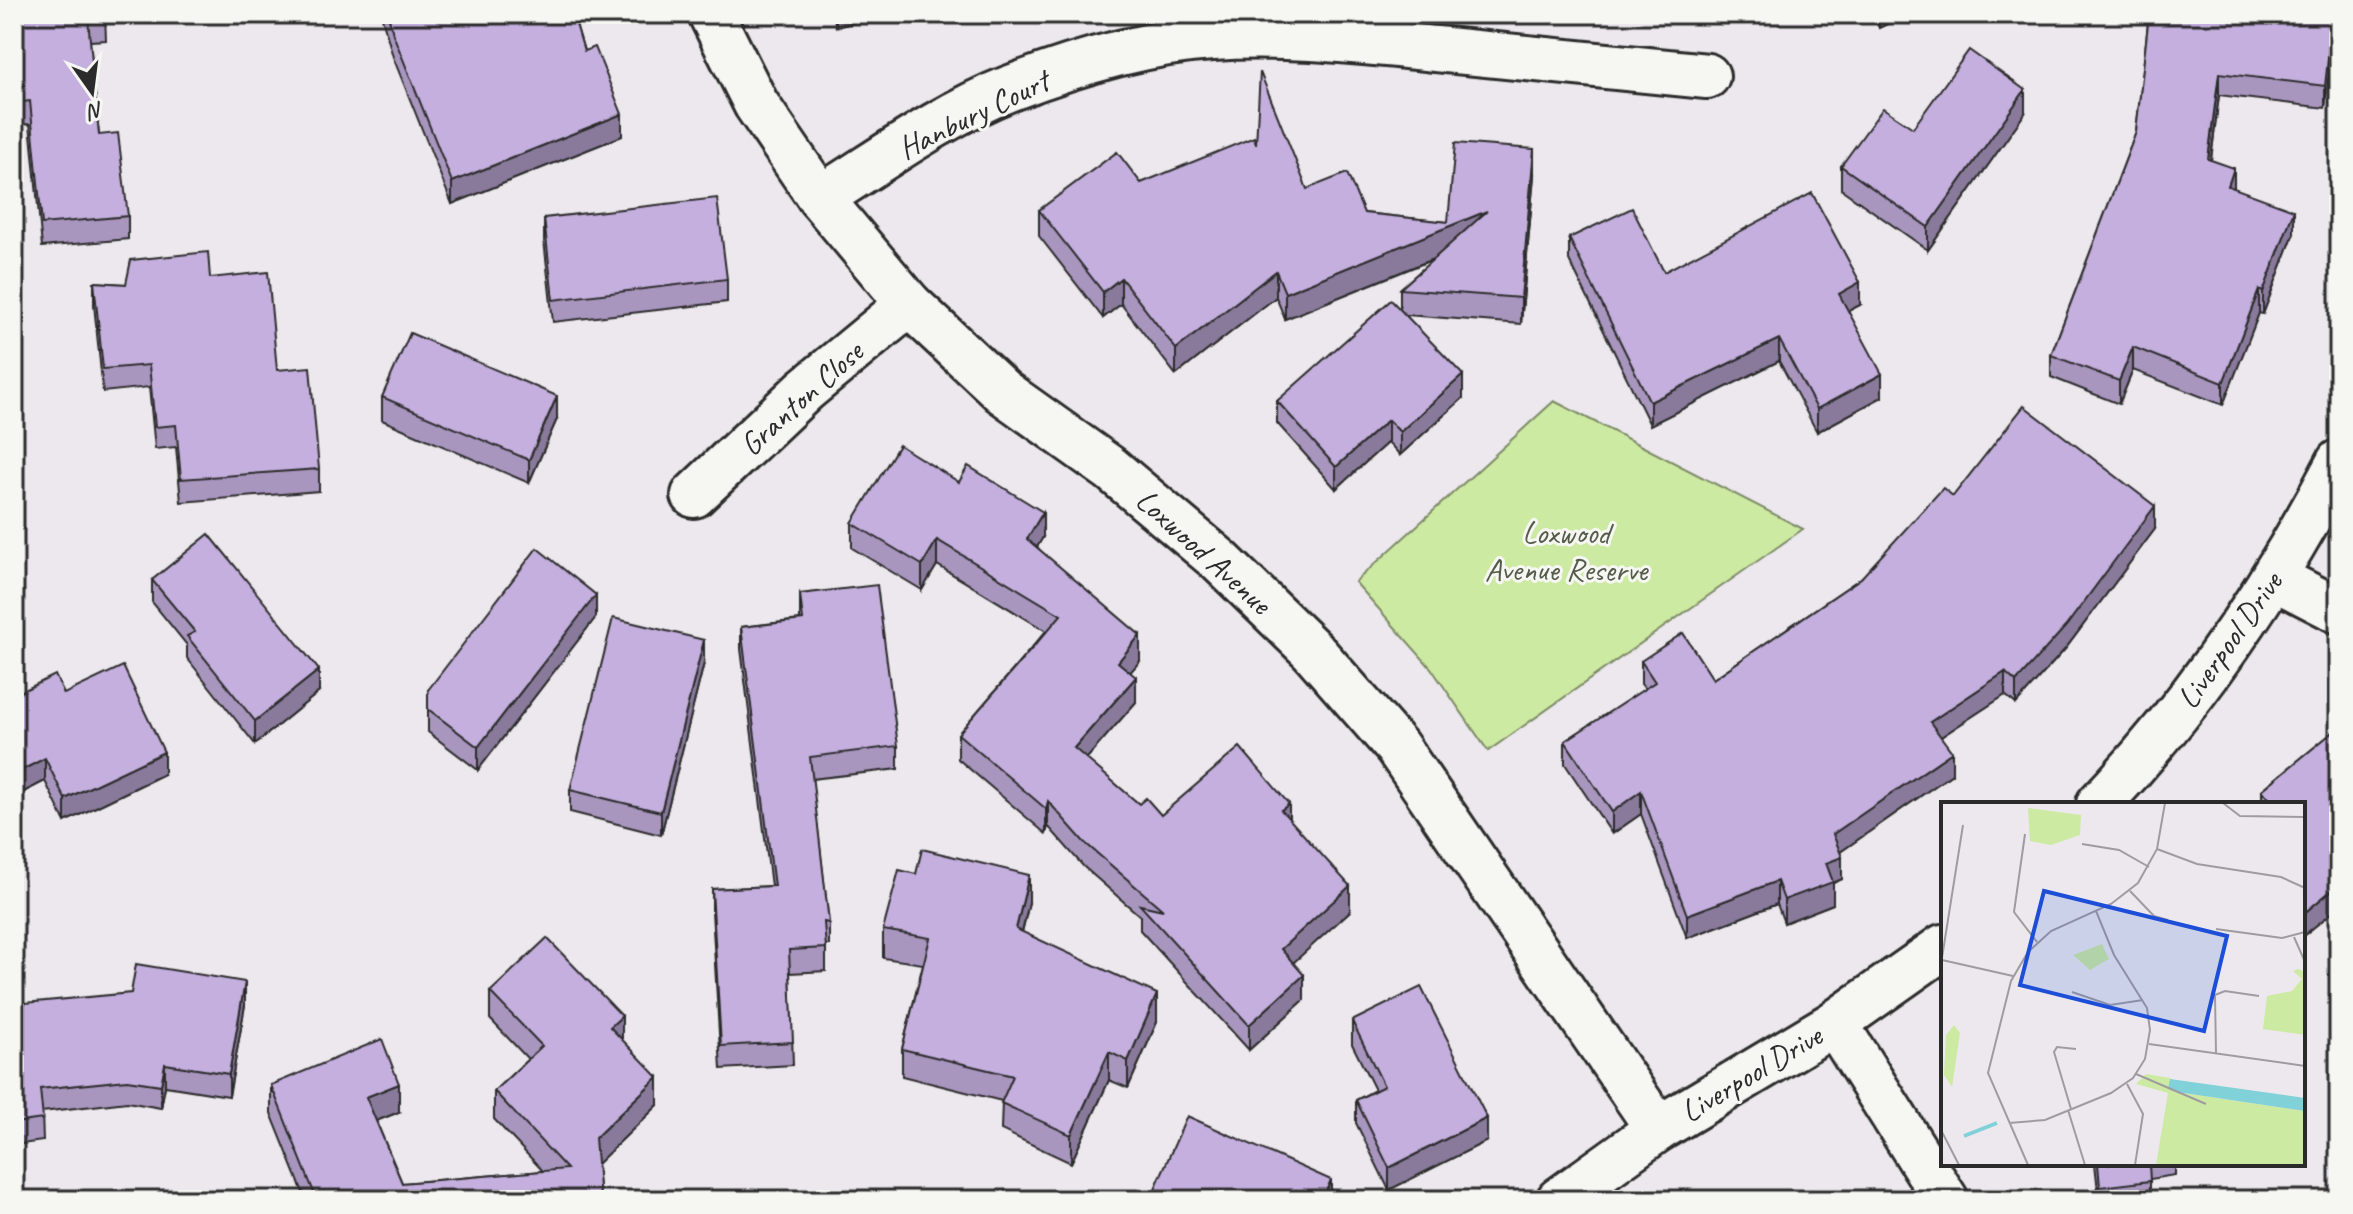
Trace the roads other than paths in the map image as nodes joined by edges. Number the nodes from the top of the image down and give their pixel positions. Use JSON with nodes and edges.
{"nodes":[{"id":1,"x":711,"y":14,"type":"edge"},
{"id":2,"x":1707,"y":76,"type":"dead end"},
{"id":3,"x":820,"y":198,"type":"junction"},
{"id":4,"x":909,"y":304,"type":"junction"},
{"id":5,"x":2339,"y":462,"type":"edge"},
{"id":6,"x":694,"y":495,"type":"dead end"},
{"id":7,"x":2275,"y":578,"type":"junction"},
{"id":8,"x":2339,"y":611,"type":"edge"},
{"id":9,"x":2101,"y":802,"type":"edge"},
{"id":10,"x":1941,"y":948,"type":"edge"},
{"id":11,"x":1835,"y":1023,"type":"junction"},
{"id":12,"x":1658,"y":1129,"type":"junction"},
{"id":13,"x":1559,"y":1200,"type":"edge"},
{"id":14,"x":1946,"y":1200,"type":"edge"}],
"edges":[{"from":1,"to":3,"type":"street","name":"Loxwood Avenue"},
{"from":2,"to":3,"type":"street","name":"Hanbury Court"},
{"from":3,"to":4,"type":"street","name":"Loxwood Avenue"},
{"from":4,"to":6,"type":"street","name":"Granton Close"},
{"from":4,"to":12,"type":"street","name":"Loxwood Avenue"},
{"from":5,"to":7,"type":"street","name":"Liverpool Drive"},
{"from":7,"to":8,"type":"street"},
{"from":7,"to":9,"type":"street","name":"Liverpool Drive"},
{"from":10,"to":11,"type":"street","name":"Liverpool Drive"},
{"from":11,"to":12,"type":"street","name":"Liverpool Drive"},
{"from":11,"to":14,"type":"street"},
{"from":12,"to":13,"type":"street","name":"Liverpool Drive"}]}
